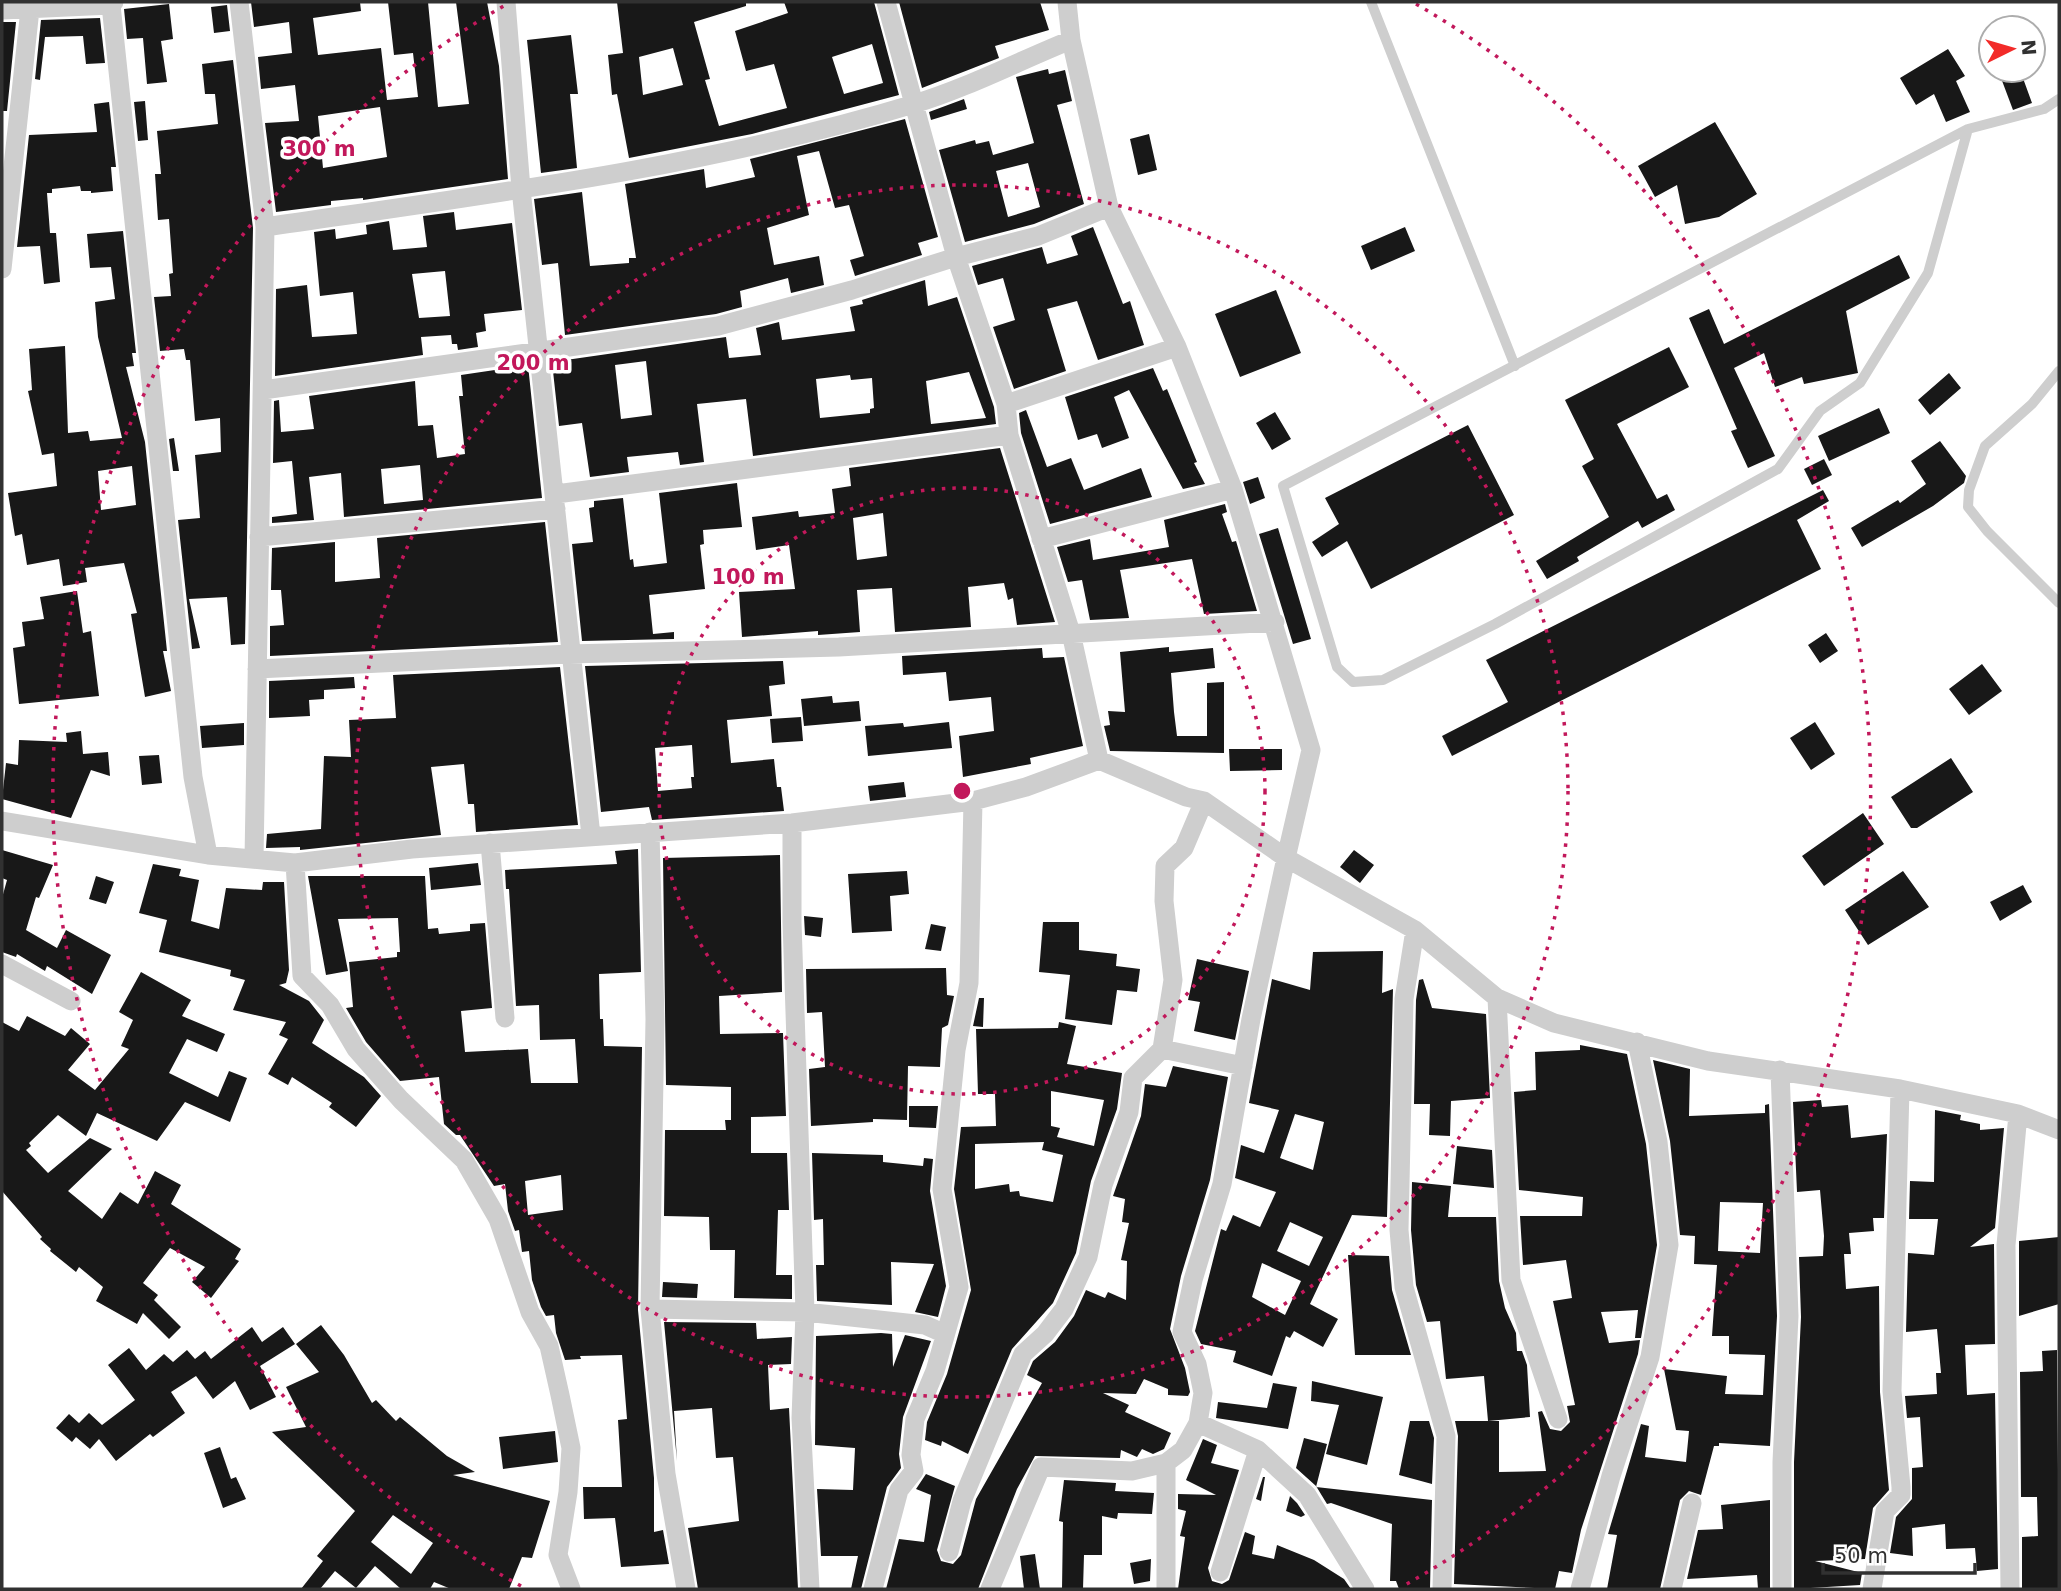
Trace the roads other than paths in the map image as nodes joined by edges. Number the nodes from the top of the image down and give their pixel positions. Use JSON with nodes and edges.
{"nodes":[{"id":1,"x":240,"y":2,"type":"edge"},
{"id":2,"x":506,"y":2,"type":"edge"},
{"id":3,"x":886,"y":2,"type":"edge"},
{"id":4,"x":1067,"y":2,"type":"edge"},
{"id":5,"x":1371,"y":2,"type":"edge"},
{"id":6,"x":82,"y":3,"type":"edge"},
{"id":7,"x":113,"y":3,"type":"edge"},
{"id":8,"x":30,"y":9,"type":"junction"},
{"id":9,"x":2,"y":10,"type":"edge"},
{"id":10,"x":1071,"y":40,"type":"junction"},
{"id":11,"x":2059,"y":99,"type":"edge"},
{"id":12,"x":916,"y":103,"type":"junction"},
{"id":13,"x":1968,"y":129,"type":"junction"},
{"id":14,"x":521,"y":189,"type":"junction"},
{"id":15,"x":1109,"y":207,"type":"junction"},
{"id":16,"x":265,"y":227,"type":"junction"},
{"id":17,"x":956,"y":257,"type":"junction"},
{"id":18,"x":2,"y":269,"type":"edge"},
{"id":19,"x":1177,"y":347,"type":"junction"},
{"id":20,"x":537,"y":350,"type":"junction"},
{"id":21,"x":1515,"y":366,"type":"junction"},
{"id":22,"x":2059,"y":371,"type":"edge"},
{"id":23,"x":263,"y":390,"type":"junction"},
{"id":24,"x":1006,"y":404,"type":"junction"},
{"id":25,"x":1009,"y":435,"type":"junction"},
{"id":26,"x":1233,"y":489,"type":"junction"},
{"id":27,"x":556,"y":501,"type":"junction"},
{"id":28,"x":260,"y":537,"type":"junction"},
{"id":29,"x":1041,"y":539,"type":"junction"},
{"id":30,"x":2059,"y":603,"type":"edge"},
{"id":31,"x":1275,"y":622,"type":"junction"},
{"id":32,"x":1071,"y":633,"type":"junction"},
{"id":33,"x":569,"y":654,"type":"junction"},
{"id":34,"x":257,"y":669,"type":"junction"},
{"id":35,"x":1099,"y":760,"type":"junction"},
{"id":36,"x":973,"y":800,"type":"junction"},
{"id":37,"x":1204,"y":801,"type":"junction"},
{"id":38,"x":2,"y":821,"type":"edge"},
{"id":39,"x":792,"y":823,"type":"junction"},
{"id":40,"x":650,"y":832,"type":"junction"},
{"id":41,"x":591,"y":836,"type":"junction"},
{"id":42,"x":490,"y":843,"type":"junction"},
{"id":43,"x":208,"y":855,"type":"junction"},
{"id":44,"x":1286,"y":858,"type":"junction"},
{"id":45,"x":254,"y":859,"type":"junction"},
{"id":46,"x":295,"y":863,"type":"junction"},
{"id":47,"x":1415,"y":930,"type":"junction"},
{"id":48,"x":2,"y":964,"type":"edge"},
{"id":49,"x":1497,"y":998,"type":"junction"},
{"id":50,"x":71,"y":1001,"type":"dead end"},
{"id":51,"x":505,"y":1018,"type":"dead end"},
{"id":52,"x":1637,"y":1042,"type":"junction"},
{"id":53,"x":1162,"y":1049,"type":"junction"},
{"id":54,"x":1243,"y":1066,"type":"junction"},
{"id":55,"x":1780,"y":1070,"type":"junction"},
{"id":56,"x":1900,"y":1089,"type":"junction"},
{"id":57,"x":2018,"y":1114,"type":"junction"},
{"id":58,"x":2059,"y":1130,"type":"edge"},
{"id":59,"x":650,"y":1309,"type":"junction"},
{"id":60,"x":804,"y":1312,"type":"junction"},
{"id":61,"x":943,"y":1333,"type":"junction"},
{"id":62,"x":1558,"y":1419,"type":"dead end"},
{"id":63,"x":1198,"y":1423,"type":"junction"},
{"id":64,"x":1258,"y":1450,"type":"junction"},
{"id":65,"x":1166,"y":1463,"type":"junction"},
{"id":66,"x":1692,"y":1503,"type":"dead end"},
{"id":67,"x":949,"y":1552,"type":"dead end"},
{"id":68,"x":1220,"y":1572,"type":"dead end"},
{"id":69,"x":1782,"y":1587,"type":"dead end"},
{"id":70,"x":571,"y":1589,"type":"edge"},
{"id":71,"x":686,"y":1589,"type":"edge"},
{"id":72,"x":810,"y":1589,"type":"edge"},
{"id":73,"x":873,"y":1589,"type":"edge"},
{"id":74,"x":990,"y":1589,"type":"edge"},
{"id":75,"x":1166,"y":1589,"type":"edge"},
{"id":76,"x":1365,"y":1589,"type":"edge"},
{"id":77,"x":1442,"y":1589,"type":"edge"},
{"id":78,"x":1580,"y":1589,"type":"edge"},
{"id":79,"x":1672,"y":1589,"type":"edge"},
{"id":80,"x":1872,"y":1589,"type":"edge"},
{"id":81,"x":2010,"y":1589,"type":"edge"}],
"edges":[{"from":1,"to":16,"type":"street"},
{"from":2,"to":14,"type":"street"},
{"from":3,"to":12,"type":"street"},
{"from":4,"to":10,"type":"street"},
{"from":5,"to":21,"type":"lane"},
{"from":6,"to":7,"type":"street"},
{"from":6,"to":8,"type":"street"},
{"from":7,"to":43,"type":"street"},
{"from":8,"to":9,"type":"street"},
{"from":8,"to":18,"type":"street"},
{"from":10,"to":12,"type":"street"},
{"from":10,"to":15,"type":"street"},
{"from":11,"to":13,"type":"lane"},
{"from":12,"to":14,"type":"street"},
{"from":12,"to":17,"type":"street"},
{"from":13,"to":21,"type":"lane"},
{"from":13,"to":21,"type":"lane"},
{"from":14,"to":16,"type":"street"},
{"from":14,"to":20,"type":"street"},
{"from":15,"to":17,"type":"street"},
{"from":15,"to":19,"type":"street"},
{"from":16,"to":23,"type":"street"},
{"from":17,"to":20,"type":"street"},
{"from":17,"to":24,"type":"street"},
{"from":19,"to":24,"type":"street"},
{"from":19,"to":26,"type":"street"},
{"from":20,"to":23,"type":"street"},
{"from":20,"to":27,"type":"street"},
{"from":22,"to":30,"type":"lane"},
{"from":23,"to":28,"type":"street"},
{"from":24,"to":25,"type":"street"},
{"from":25,"to":27,"type":"street"},
{"from":25,"to":29,"type":"street"},
{"from":26,"to":29,"type":"street"},
{"from":26,"to":31,"type":"street"},
{"from":27,"to":28,"type":"street"},
{"from":27,"to":33,"type":"street"},
{"from":28,"to":34,"type":"street"},
{"from":29,"to":32,"type":"street"},
{"from":31,"to":32,"type":"street"},
{"from":31,"to":44,"type":"street"},
{"from":32,"to":33,"type":"street"},
{"from":32,"to":35,"type":"street"},
{"from":33,"to":34,"type":"street"},
{"from":33,"to":41,"type":"street"},
{"from":34,"to":45,"type":"street"},
{"from":35,"to":36,"type":"street"},
{"from":35,"to":37,"type":"street"},
{"from":36,"to":39,"type":"street"},
{"from":36,"to":61,"type":"street"},
{"from":37,"to":44,"type":"street"},
{"from":37,"to":53,"type":"street"},
{"from":38,"to":43,"type":"street"},
{"from":39,"to":40,"type":"street"},
{"from":39,"to":60,"type":"street"},
{"from":40,"to":41,"type":"street"},
{"from":40,"to":59,"type":"street"},
{"from":41,"to":42,"type":"street"},
{"from":42,"to":46,"type":"street"},
{"from":42,"to":51,"type":"street"},
{"from":43,"to":45,"type":"street"},
{"from":44,"to":47,"type":"street"},
{"from":44,"to":54,"type":"street"},
{"from":45,"to":46,"type":"street"},
{"from":46,"to":70,"type":"street"},
{"from":47,"to":49,"type":"street"},
{"from":47,"to":77,"type":"street"},
{"from":48,"to":50,"type":"street"},
{"from":49,"to":52,"type":"street"},
{"from":49,"to":62,"type":"street"},
{"from":52,"to":55,"type":"street"},
{"from":52,"to":78,"type":"street"},
{"from":53,"to":54,"type":"street"},
{"from":53,"to":67,"type":"street"},
{"from":54,"to":63,"type":"street"},
{"from":55,"to":56,"type":"street"},
{"from":55,"to":69,"type":"street"},
{"from":56,"to":57,"type":"street"},
{"from":56,"to":80,"type":"street"},
{"from":57,"to":58,"type":"street"},
{"from":57,"to":81,"type":"street"},
{"from":59,"to":60,"type":"street"},
{"from":59,"to":71,"type":"street"},
{"from":60,"to":61,"type":"street"},
{"from":60,"to":72,"type":"street"},
{"from":61,"to":73,"type":"street"},
{"from":63,"to":64,"type":"street"},
{"from":63,"to":65,"type":"street"},
{"from":64,"to":68,"type":"street"},
{"from":64,"to":76,"type":"street"},
{"from":65,"to":74,"type":"street"},
{"from":65,"to":75,"type":"street"},
{"from":66,"to":79,"type":"street"}]}
